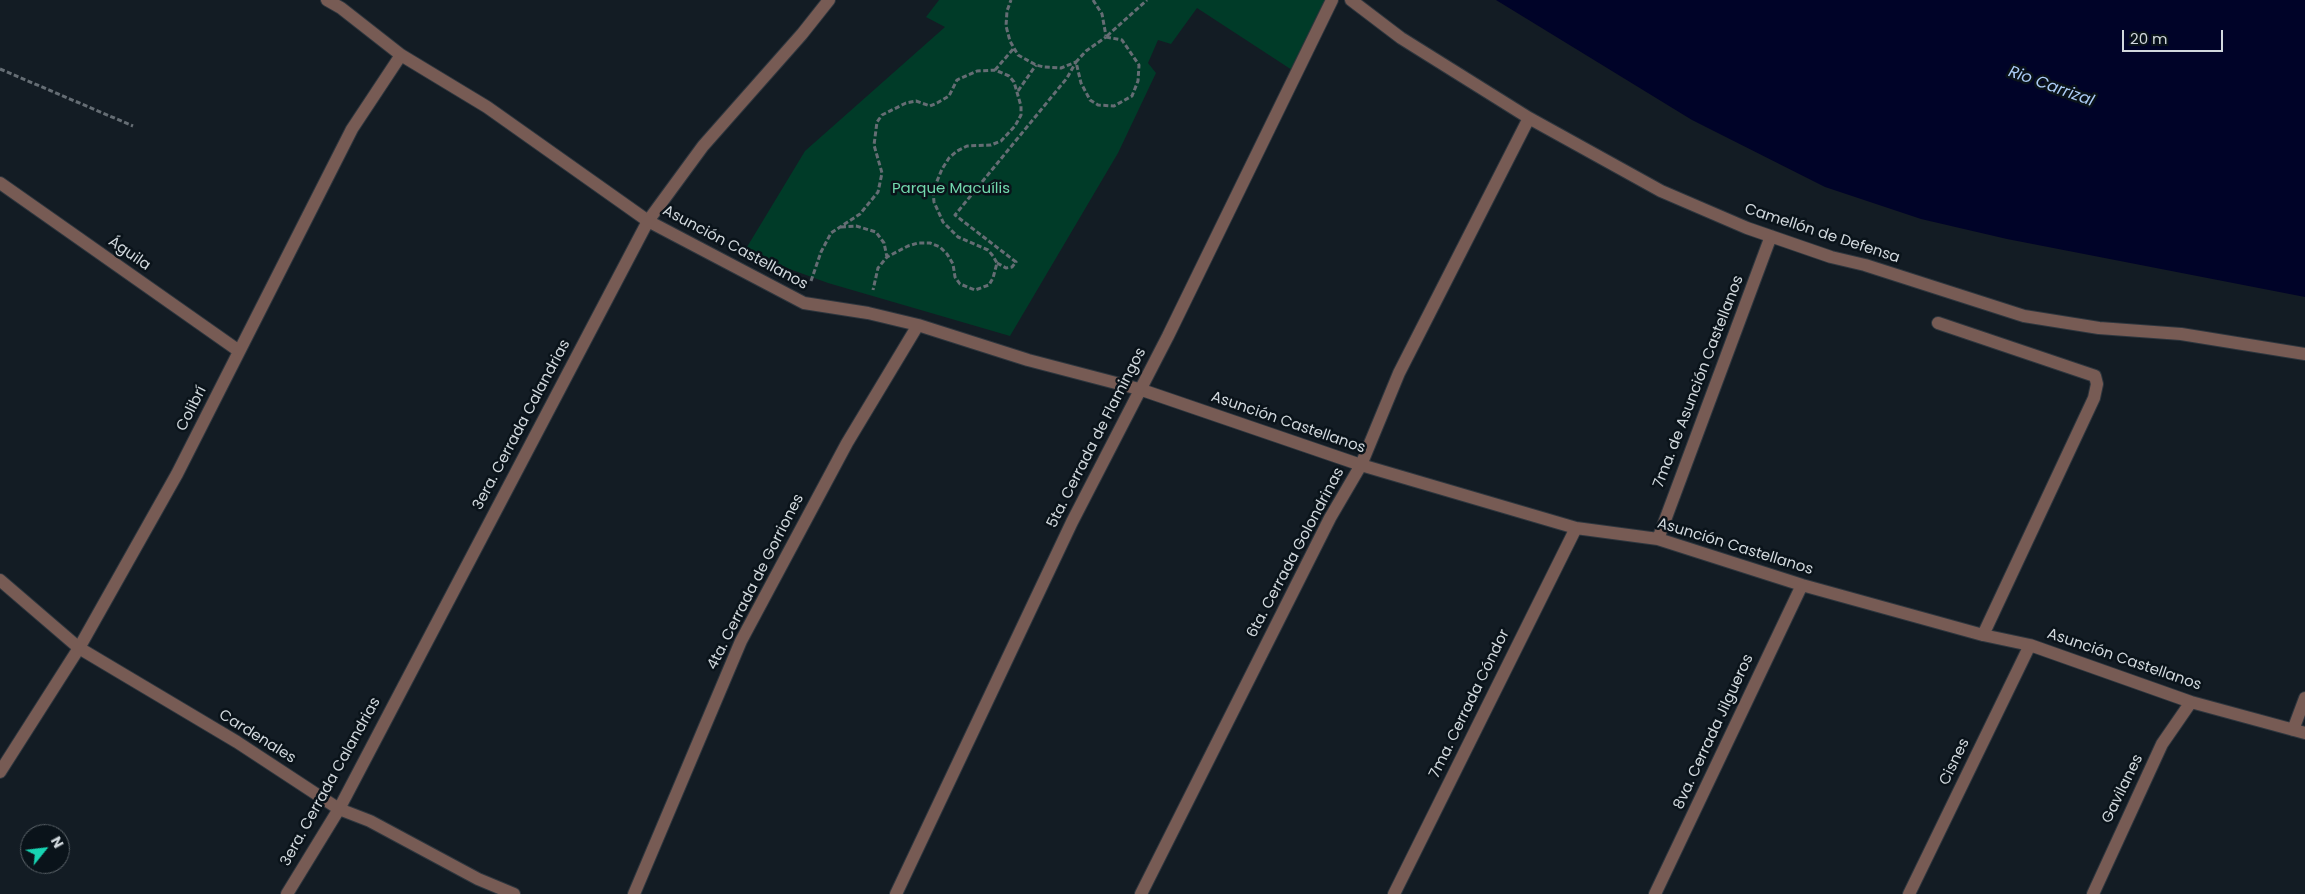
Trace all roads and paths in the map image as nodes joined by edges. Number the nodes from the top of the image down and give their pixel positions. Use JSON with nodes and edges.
{"nodes":[{"id":1,"x":327,"y":0,"type":"edge"},
{"id":2,"x":829,"y":0,"type":"edge"},
{"id":3,"x":1011,"y":0,"type":"edge"},
{"id":4,"x":1093,"y":0,"type":"edge"},
{"id":5,"x":1147,"y":0,"type":"edge"},
{"id":6,"x":1332,"y":0,"type":"edge"},
{"id":7,"x":1350,"y":0,"type":"edge"},
{"id":8,"x":1106,"y":37,"type":"junction"},
{"id":9,"x":1014,"y":48,"type":"junction"},
{"id":10,"x":401,"y":55,"type":"junction"},
{"id":11,"x":1076,"y":62,"type":"junction"},
{"id":12,"x":1036,"y":65,"type":"junction"},
{"id":13,"x":0,"y":69,"type":"edge"},
{"id":14,"x":995,"y":70,"type":"junction"},
{"id":15,"x":1018,"y":91,"type":"junction"},
{"id":16,"x":1529,"y":118,"type":"junction"},
{"id":17,"x":133,"y":126,"type":"dead end"},
{"id":18,"x":0,"y":183,"type":"edge"},
{"id":19,"x":648,"y":221,"type":"junction"},
{"id":20,"x":837,"y":228,"type":"junction"},
{"id":21,"x":1771,"y":236,"type":"junction"},
{"id":22,"x":887,"y":257,"type":"junction"},
{"id":23,"x":997,"y":263,"type":"junction"},
{"id":24,"x":804,"y":303,"type":"junction"},
{"id":25,"x":868,"y":313,"type":"junction"},
{"id":26,"x":1938,"y":323,"type":"dead end"},
{"id":27,"x":918,"y":325,"type":"junction"},
{"id":28,"x":239,"y":351,"type":"junction"},
{"id":29,"x":2305,"y":354,"type":"edge"},
{"id":30,"x":1139,"y":390,"type":"junction"},
{"id":31,"x":1362,"y":465,"type":"junction"},
{"id":32,"x":1576,"y":528,"type":"junction"},
{"id":33,"x":1658,"y":539,"type":"junction"},
{"id":34,"x":0,"y":580,"type":"edge"},
{"id":35,"x":1802,"y":585,"type":"junction"},
{"id":36,"x":1983,"y":635,"type":"junction"},
{"id":37,"x":2030,"y":644,"type":"junction"},
{"id":38,"x":78,"y":648,"type":"junction"},
{"id":39,"x":2305,"y":698,"type":"edge"},
{"id":40,"x":2191,"y":702,"type":"junction"},
{"id":41,"x":2299,"y":732,"type":"edge"},
{"id":42,"x":0,"y":772,"type":"edge"},
{"id":43,"x":339,"y":809,"type":"junction"},
{"id":44,"x":286,"y":894,"type":"edge"},
{"id":45,"x":514,"y":894,"type":"edge"},
{"id":46,"x":634,"y":894,"type":"edge"},
{"id":47,"x":896,"y":894,"type":"edge"},
{"id":48,"x":1141,"y":894,"type":"edge"},
{"id":49,"x":1394,"y":894,"type":"edge"},
{"id":50,"x":1655,"y":894,"type":"edge"},
{"id":51,"x":1909,"y":894,"type":"edge"},
{"id":52,"x":2093,"y":894,"type":"edge"}],
"edges":[{"from":1,"to":10,"type":"street","name":"Asunción Castellanos"},
{"from":2,"to":19,"type":"street","name":"3era. Cerrada Calandrias"},
{"from":3,"to":9,"type":"path"},
{"from":4,"to":8,"type":"path"},
{"from":5,"to":8,"type":"path"},
{"from":6,"to":30,"type":"street","name":"5ta. Cerrada de Flamingos"},
{"from":7,"to":16,"type":"street","name":"Camellón de Defensa"},
{"from":8,"to":11,"type":"path"},
{"from":8,"to":11,"type":"path"},
{"from":9,"to":12,"type":"path"},
{"from":9,"to":14,"type":"path"},
{"from":10,"to":19,"type":"street","name":"Asunción Castellanos"},
{"from":10,"to":28,"type":"street","name":"Colibrí"},
{"from":11,"to":12,"type":"path"},
{"from":11,"to":23,"type":"path"},
{"from":12,"to":15,"type":"path"},
{"from":13,"to":17,"type":"path"},
{"from":14,"to":15,"type":"path"},
{"from":14,"to":20,"type":"path"},
{"from":15,"to":23,"type":"path"},
{"from":16,"to":21,"type":"street","name":"Camellón de Defensa"},
{"from":16,"to":31,"type":"street","name":"6ta. Cerrada Golondrinas"},
{"from":18,"to":28,"type":"street","name":"Águila"},
{"from":19,"to":24,"type":"street","name":"Asunción Castellanos"},
{"from":19,"to":43,"type":"street","name":"3era. Cerrada Calandrias"},
{"from":20,"to":22,"type":"path"},
{"from":20,"to":24,"type":"path"},
{"from":21,"to":29,"type":"street","name":"Camellón de Defensa"},
{"from":21,"to":33,"type":"street","name":"7ma. de Asunción Castellanos"},
{"from":22,"to":23,"type":"path"},
{"from":22,"to":25,"type":"path"},
{"from":24,"to":25,"type":"street","name":"Asunción Castellanos"},
{"from":25,"to":27,"type":"street","name":"Asunción Castellanos"},
{"from":26,"to":36,"type":"street"},
{"from":27,"to":30,"type":"street","name":"Asunción Castellanos"},
{"from":27,"to":46,"type":"street","name":"4ta. Cerrada de Gorriones"},
{"from":28,"to":38,"type":"street","name":"Colibrí"},
{"from":30,"to":31,"type":"street","name":"Asunción Castellanos"},
{"from":30,"to":47,"type":"street","name":"5ta. Cerrada de Flamingos"},
{"from":31,"to":32,"type":"street","name":"Asunción Castellanos"},
{"from":31,"to":48,"type":"street","name":"6ta. Cerrada Golondrinas"},
{"from":32,"to":33,"type":"street","name":"Asunción Castellanos"},
{"from":32,"to":49,"type":"street","name":"7ma. Cerrada Cóndor"},
{"from":33,"to":35,"type":"street","name":"Asunción Castellanos"},
{"from":34,"to":38,"type":"street","name":"Cardenales"},
{"from":35,"to":36,"type":"street","name":"Asunción Castellanos"},
{"from":35,"to":50,"type":"street","name":"8va. Cerrada Jilgueros"},
{"from":36,"to":37,"type":"street","name":"Asunción Castellanos"},
{"from":37,"to":40,"type":"street","name":"Asunción Castellanos"},
{"from":37,"to":51,"type":"street","name":"Cisnes"},
{"from":38,"to":42,"type":"street","name":"Colibrí"},
{"from":38,"to":43,"type":"street","name":"Cardenales"},
{"from":39,"to":41,"type":"street"},
{"from":40,"to":41,"type":"street","name":"Asunción Castellanos"},
{"from":40,"to":52,"type":"street","name":"Gavilanes"},
{"from":43,"to":44,"type":"street","name":"3era. Cerrada Calandrias"},
{"from":43,"to":45,"type":"street","name":"Cardenales"}]}
